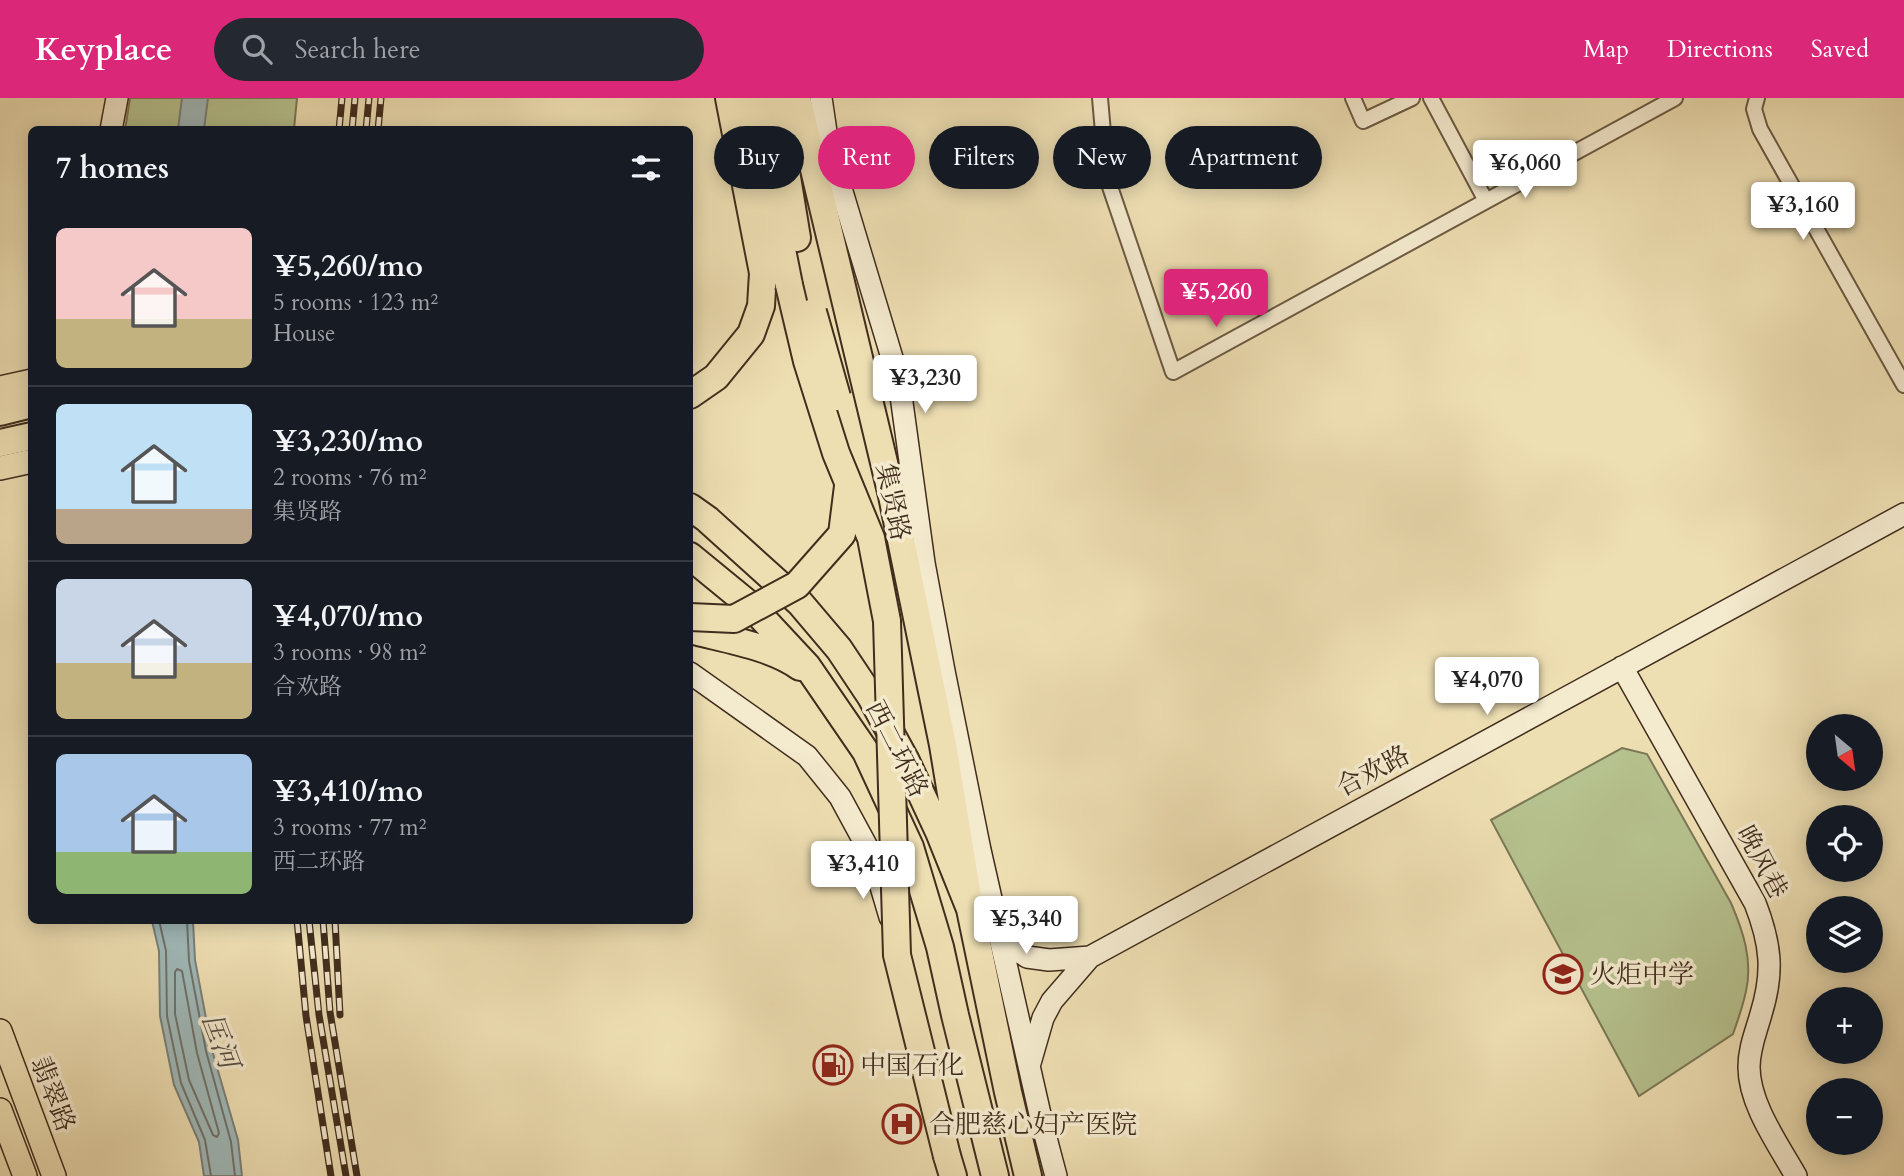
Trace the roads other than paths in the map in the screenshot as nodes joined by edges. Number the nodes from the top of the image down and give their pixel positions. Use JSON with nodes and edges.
{"nodes":[{"id":1,"x":117,"y":98,"type":"edge"},
{"id":2,"x":730,"y":98,"type":"edge"},
{"id":3,"x":752,"y":98,"type":"edge"},
{"id":4,"x":774,"y":98,"type":"edge"},
{"id":5,"x":797,"y":98,"type":"edge"},
{"id":6,"x":821,"y":98,"type":"edge"},
{"id":7,"x":1100,"y":98,"type":"edge"},
{"id":8,"x":1353,"y":98,"type":"edge"},
{"id":9,"x":1412,"y":98,"type":"edge"},
{"id":10,"x":1431,"y":98,"type":"edge"},
{"id":11,"x":1675,"y":98,"type":"edge"},
{"id":12,"x":1757,"y":98,"type":"edge"},
{"id":13,"x":112,"y":126,"type":"edge"},
{"id":14,"x":1486,"y":201,"type":"junction"},
{"id":15,"x":796,"y":280,"type":"junction"},
{"id":16,"x":28,"y":381,"type":"edge"},
{"id":17,"x":1904,"y":385,"type":"edge"},
{"id":18,"x":0,"y":388,"type":"edge"},
{"id":19,"x":693,"y":393,"type":"edge"},
{"id":20,"x":28,"y":405,"type":"edge"},
{"id":21,"x":0,"y":412,"type":"edge"},
{"id":22,"x":28,"y":437,"type":"edge"},
{"id":23,"x":0,"y":443,"type":"edge"},
{"id":24,"x":28,"y":462,"type":"edge"},
{"id":25,"x":0,"y":468,"type":"edge"},
{"id":26,"x":693,"y":509,"type":"edge"},
{"id":27,"x":1904,"y":514,"type":"edge"},
{"id":28,"x":693,"y":558,"type":"edge"},
{"id":29,"x":916,"y":612,"type":"junction"},
{"id":30,"x":693,"y":617,"type":"edge"},
{"id":31,"x":693,"y":631,"type":"edge"},
{"id":32,"x":1622,"y":667,"type":"junction"},
{"id":33,"x":693,"y":675,"type":"edge"},
{"id":34,"x":816,"y":678,"type":"junction"},
{"id":35,"x":960,"y":745,"type":"junction"},
{"id":36,"x":971,"y":909,"type":"junction"},
{"id":37,"x":1000,"y":938,"type":"junction"},
{"id":38,"x":1090,"y":957,"type":"junction"},
{"id":39,"x":0,"y":1031,"type":"edge"},
{"id":40,"x":1030,"y":1064,"type":"junction"},
{"id":41,"x":0,"y":1110,"type":"edge"},
{"id":42,"x":25,"y":1176,"type":"edge"},
{"id":43,"x":54,"y":1176,"type":"edge"},
{"id":44,"x":953,"y":1176,"type":"edge"},
{"id":45,"x":960,"y":1176,"type":"edge"},
{"id":46,"x":995,"y":1176,"type":"edge"},
{"id":47,"x":1028,"y":1176,"type":"edge"},
{"id":48,"x":1056,"y":1176,"type":"edge"},
{"id":49,"x":1796,"y":1176,"type":"edge"}],
"edges":[{"from":1,"to":13,"type":"street"},
{"from":2,"to":19,"type":"highway"},
{"from":3,"to":15,"type":"highway"},
{"from":4,"to":15,"type":"highway"},
{"from":5,"to":29,"type":"highway","name":"集贤路"},
{"from":6,"to":35,"type":"street"},
{"from":7,"to":14,"type":"street"},
{"from":8,"to":9,"type":"street"},
{"from":10,"to":14,"type":"street"},
{"from":11,"to":14,"type":"street"},
{"from":12,"to":17,"type":"street"},
{"from":15,"to":30,"type":"highway","bridge":true},
{"from":15,"to":44,"type":"highway","bridge":true},
{"from":16,"to":18,"type":"main road"},
{"from":20,"to":21,"type":"highway"},
{"from":22,"to":23,"type":"highway"},
{"from":24,"to":25,"type":"main road"},
{"from":26,"to":36,"type":"highway","name":"西二环路"},
{"from":27,"to":32,"type":"street","name":"合欢路"},
{"from":28,"to":34,"type":"highway","name":"西二环路"},
{"from":29,"to":35,"type":"highway"},
{"from":29,"to":36,"type":"highway","name":"集贤路"},
{"from":31,"to":34,"type":"highway"},
{"from":32,"to":38,"type":"street","name":"合欢路"},
{"from":32,"to":49,"type":"street","name":"晚风巷"},
{"from":33,"to":45,"type":"street"},
{"from":34,"to":46,"type":"highway","name":"西二环路"},
{"from":35,"to":37,"type":"street"},
{"from":36,"to":47,"type":"highway","name":"西二环路"},
{"from":37,"to":38,"type":"street"},
{"from":37,"to":40,"type":"street"},
{"from":38,"to":40,"type":"street"},
{"from":39,"to":43,"type":"main road","name":"翡翠路"},
{"from":40,"to":48,"type":"street"},
{"from":41,"to":42,"type":"main road"}]}
